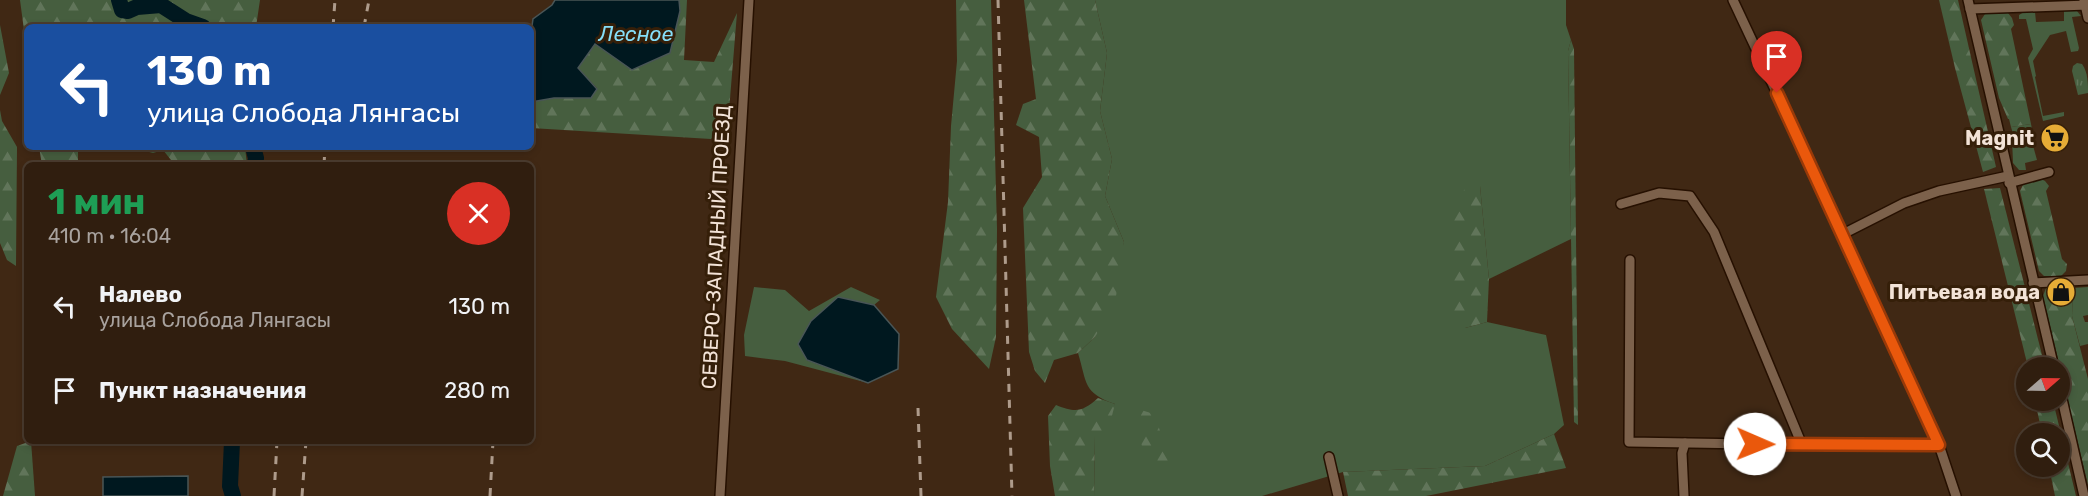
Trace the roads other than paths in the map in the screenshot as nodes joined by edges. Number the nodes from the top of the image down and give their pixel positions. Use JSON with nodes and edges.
{"nodes":[{"id":1,"x":749,"y":0,"type":"edge"},
{"id":2,"x":1733,"y":0,"type":"edge"},
{"id":3,"x":2086,"y":3,"type":"edge"},
{"id":4,"x":1969,"y":5,"type":"edge"},
{"id":5,"x":2088,"y":18,"type":"edge"},
{"id":6,"x":2049,"y":172,"type":"dead end"},
{"id":7,"x":2009,"y":180,"type":"junction"},
{"id":8,"x":1621,"y":204,"type":"dead end"},
{"id":9,"x":1843,"y":234,"type":"junction"},
{"id":10,"x":1630,"y":260,"type":"dead end"},
{"id":11,"x":2088,"y":280,"type":"edge"},
{"id":12,"x":2033,"y":282,"type":"junction"},
{"id":13,"x":2051,"y":357,"type":"edge"},
{"id":14,"x":2065,"y":411,"type":"edge"},
{"id":15,"x":1685,"y":443,"type":"junction"},
{"id":16,"x":1939,"y":445,"type":"junction"},
{"id":17,"x":1802,"y":446,"type":"junction"},
{"id":18,"x":1329,"y":457,"type":"dead end"},
{"id":19,"x":720,"y":496,"type":"edge"},
{"id":20,"x":1338,"y":496,"type":"edge"},
{"id":21,"x":1684,"y":496,"type":"edge"},
{"id":22,"x":1956,"y":496,"type":"edge"},
{"id":23,"x":2084,"y":496,"type":"edge"}],
"edges":[{"from":1,"to":19,"type":"street","name":"СЕВЕРО-ЗАПАДНЫЙ ПРОЕЗД"},
{"from":2,"to":9,"type":"street"},
{"from":3,"to":4,"type":"street"},
{"from":3,"to":5,"type":"street"},
{"from":4,"to":7,"type":"street"},
{"from":6,"to":7,"type":"street"},
{"from":7,"to":9,"type":"street"},
{"from":7,"to":12,"type":"street"},
{"from":8,"to":17,"type":"street"},
{"from":9,"to":16,"type":"street"},
{"from":10,"to":15,"type":"street"},
{"from":11,"to":12,"type":"street"},
{"from":12,"to":13,"type":"street"},
{"from":14,"to":23,"type":"street"},
{"from":15,"to":17,"type":"street"},
{"from":15,"to":21,"type":"street"},
{"from":16,"to":17,"type":"street"},
{"from":16,"to":22,"type":"street"},
{"from":18,"to":20,"type":"street"}]}
